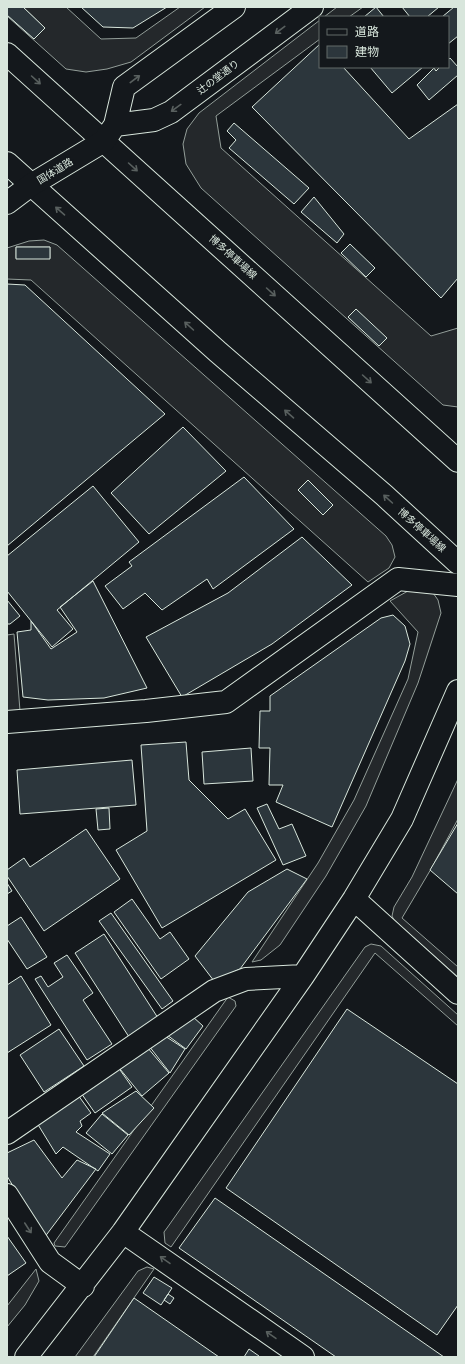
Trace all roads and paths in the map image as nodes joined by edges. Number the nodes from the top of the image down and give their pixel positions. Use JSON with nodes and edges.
{"nodes":[{"id":1,"x":234,"y":7,"type":"edge"},
{"id":2,"x":312,"y":7,"type":"edge"},
{"id":3,"x":7,"y":54,"type":"edge"},
{"id":4,"x":109,"y":133,"type":"junction"},
{"id":5,"x":7,"y":163,"type":"edge"},
{"id":6,"x":31,"y":185,"type":"junction"},
{"id":7,"x":7,"y":203,"type":"edge"},
{"id":8,"x":458,"y":461,"type":"edge"},
{"id":9,"x":458,"y":563,"type":"edge"},
{"id":10,"x":458,"y":585,"type":"edge"},
{"id":11,"x":458,"y":691,"type":"edge"},
{"id":12,"x":7,"y":722,"type":"edge"},
{"id":13,"x":354,"y":899,"type":"junction"},
{"id":14,"x":303,"y":976,"type":"junction"},
{"id":15,"x":458,"y":993,"type":"edge"},
{"id":16,"x":7,"y":1133,"type":"edge"},
{"id":17,"x":7,"y":1195,"type":"edge"},
{"id":18,"x":123,"y":1232,"type":"junction"},
{"id":19,"x":83,"y":1286,"type":"junction"},
{"id":20,"x":26,"y":1357,"type":"edge"},
{"id":21,"x":303,"y":1357,"type":"edge"}],
"edges":[{"from":4,"to":1,"type":"main road","one_way":true},
{"from":2,"to":4,"type":"main road","name":"辻の堂通り","one_way":true},
{"from":3,"to":4,"type":"main road","name":"博多停車場線","one_way":true},
{"from":4,"to":6,"type":"main road","name":"国体道路"},
{"from":4,"to":8,"type":"main road","name":"博多停車場線","one_way":true},
{"from":5,"to":6,"type":"main road","name":"博多停車場線"},
{"from":6,"to":7,"type":"main road","name":"国体道路"},
{"from":9,"to":6,"type":"main road","name":"博多停車場線","one_way":true},
{"from":10,"to":12,"type":"main road"},
{"from":11,"to":13,"type":"main road"},
{"from":13,"to":14,"type":"main road"},
{"from":13,"to":15,"type":"main road"},
{"from":14,"to":16,"type":"main road"},
{"from":14,"to":18,"type":"main road"},
{"from":17,"to":19,"type":"main road","one_way":true},
{"from":18,"to":19,"type":"main road"},
{"from":21,"to":18,"type":"main road","one_way":true},
{"from":19,"to":20,"type":"main road"}]}
